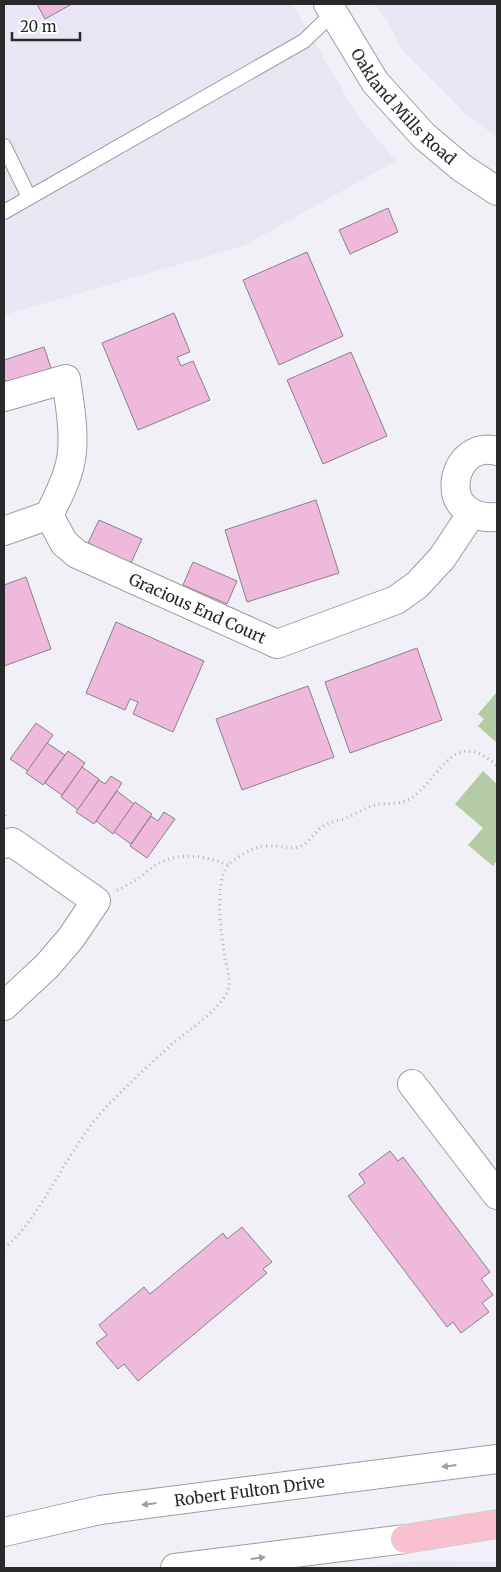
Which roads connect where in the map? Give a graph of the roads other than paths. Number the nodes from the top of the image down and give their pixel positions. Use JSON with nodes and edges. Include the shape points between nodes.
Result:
{"nodes":[{"id":1,"x":333,"y":7,"type":"edge"},
{"id":2,"x":4,"y":146,"type":"edge"},
{"id":3,"x":497,"y":192,"type":"edge"},
{"id":4,"x":30,"y":197,"type":"junction"},
{"id":5,"x":4,"y":212,"type":"edge"},
{"id":6,"x":4,"y":397,"type":"edge"},
{"id":7,"x":497,"y":451,"type":"edge"},
{"id":8,"x":49,"y":515,"type":"junction"},
{"id":9,"x":484,"y":515,"type":"edge"},
{"id":10,"x":4,"y":531,"type":"edge"},
{"id":11,"x":4,"y":844,"type":"edge"},
{"id":12,"x":4,"y":1006,"type":"edge"},
{"id":13,"x":412,"y":1084,"type":"dead end"},
{"id":14,"x":497,"y":1195,"type":"edge"},
{"id":15,"x":497,"y":1460,"type":"edge"},
{"id":16,"x":497,"y":1524,"type":"edge"},
{"id":17,"x":4,"y":1532,"type":"edge"},
{"id":18,"x":405,"y":1539,"type":"junction"},
{"id":19,"x":497,"y":1541,"type":"edge"},
{"id":20,"x":175,"y":1568,"type":"edge"}],
"edges":[{"from":1,"to":3,"type":"street","name":"Oakland Mills Road","via":[[375,82],[424,136]]},
{"from":1,"to":4,"type":"lane","via":[[304,41]]},
{"from":2,"to":4,"type":"lane"},
{"from":4,"to":5,"type":"lane"},
{"from":6,"to":8,"type":"street","via":[[66,379],[72,426],[70,463],[61,492]]},
{"from":7,"to":9,"type":"street","via":[[482,450],[469,456],[459,467],[455,481],[463,506]]},
{"from":8,"to":9,"type":"street","name":"Gracious End Court","via":[[64,543],[78,554],[277,644],[396,600],[417,585]]},
{"from":8,"to":10,"type":"street"},
{"from":11,"to":12,"type":"street","via":[[12,842],[96,901],[47,966]]},
{"from":13,"to":14,"type":"street"},
{"from":15,"to":17,"type":"street","name":"Robert Fulton Drive","one_way":true,"via":[[100,1510]]},
{"from":16,"to":18,"type":"main road"},
{"from":18,"to":19,"type":"main road"},
{"from":20,"to":18,"type":"street","one_way":true}]}
